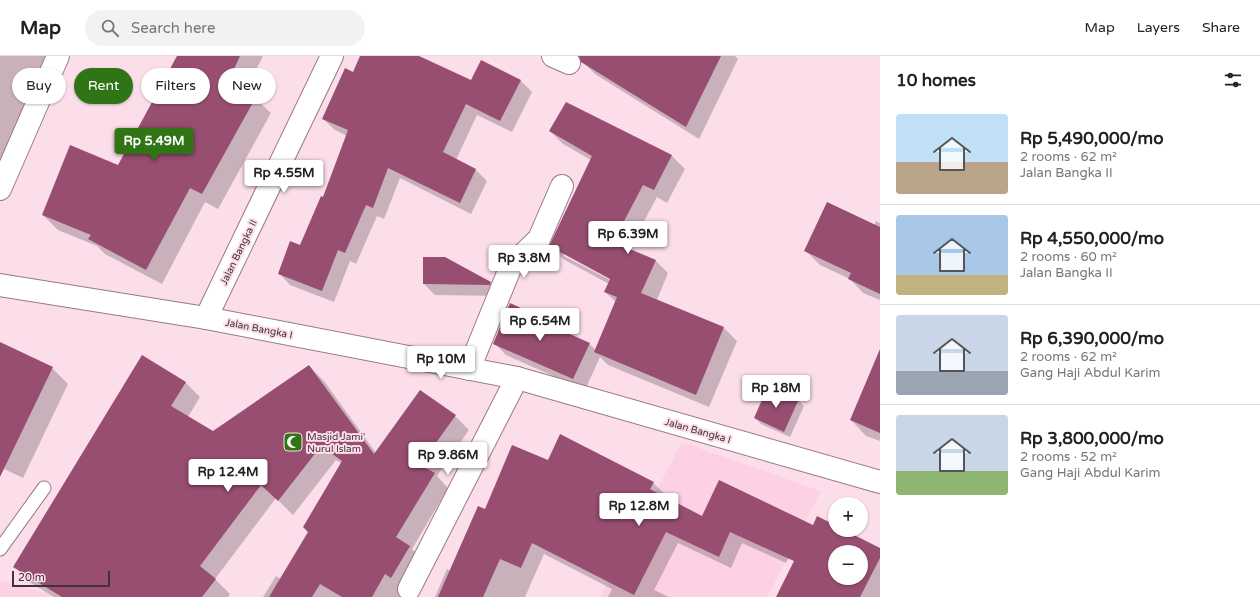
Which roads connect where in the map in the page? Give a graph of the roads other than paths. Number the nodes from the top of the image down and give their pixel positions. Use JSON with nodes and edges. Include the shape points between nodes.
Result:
{"nodes":[{"id":1,"x":58,"y":56,"type":"edge"},
{"id":2,"x":332,"y":56,"type":"edge"},
{"id":3,"x":562,"y":186,"type":"dead end"},
{"id":4,"x":0,"y":189,"type":"edge"},
{"id":5,"x":0,"y":285,"type":"edge"},
{"id":6,"x":206,"y":318,"type":"junction"},
{"id":7,"x":470,"y":369,"type":"junction"},
{"id":8,"x":517,"y":378,"type":"junction"},
{"id":9,"x":880,"y":482,"type":"edge"},
{"id":10,"x":44,"y":488,"type":"dead end"},
{"id":11,"x":0,"y":550,"type":"edge"},
{"id":12,"x":409,"y":589,"type":"dead end"}],
"edges":[{"from":1,"to":4,"type":"street"},
{"from":2,"to":6,"type":"street","name":"Jalan Bangka II"},
{"from":3,"to":7,"type":"street","via":[[538,239],[510,266]]},
{"from":5,"to":6,"type":"street","name":"Jalan Bangka I"},
{"from":6,"to":7,"type":"street","name":"Jalan Bangka I"},
{"from":7,"to":8,"type":"street","name":"Jalan Bangka I"},
{"from":8,"to":9,"type":"street","name":"Jalan Bangka I"},
{"from":8,"to":12,"type":"street"},
{"from":10,"to":11,"type":"lane"}]}
